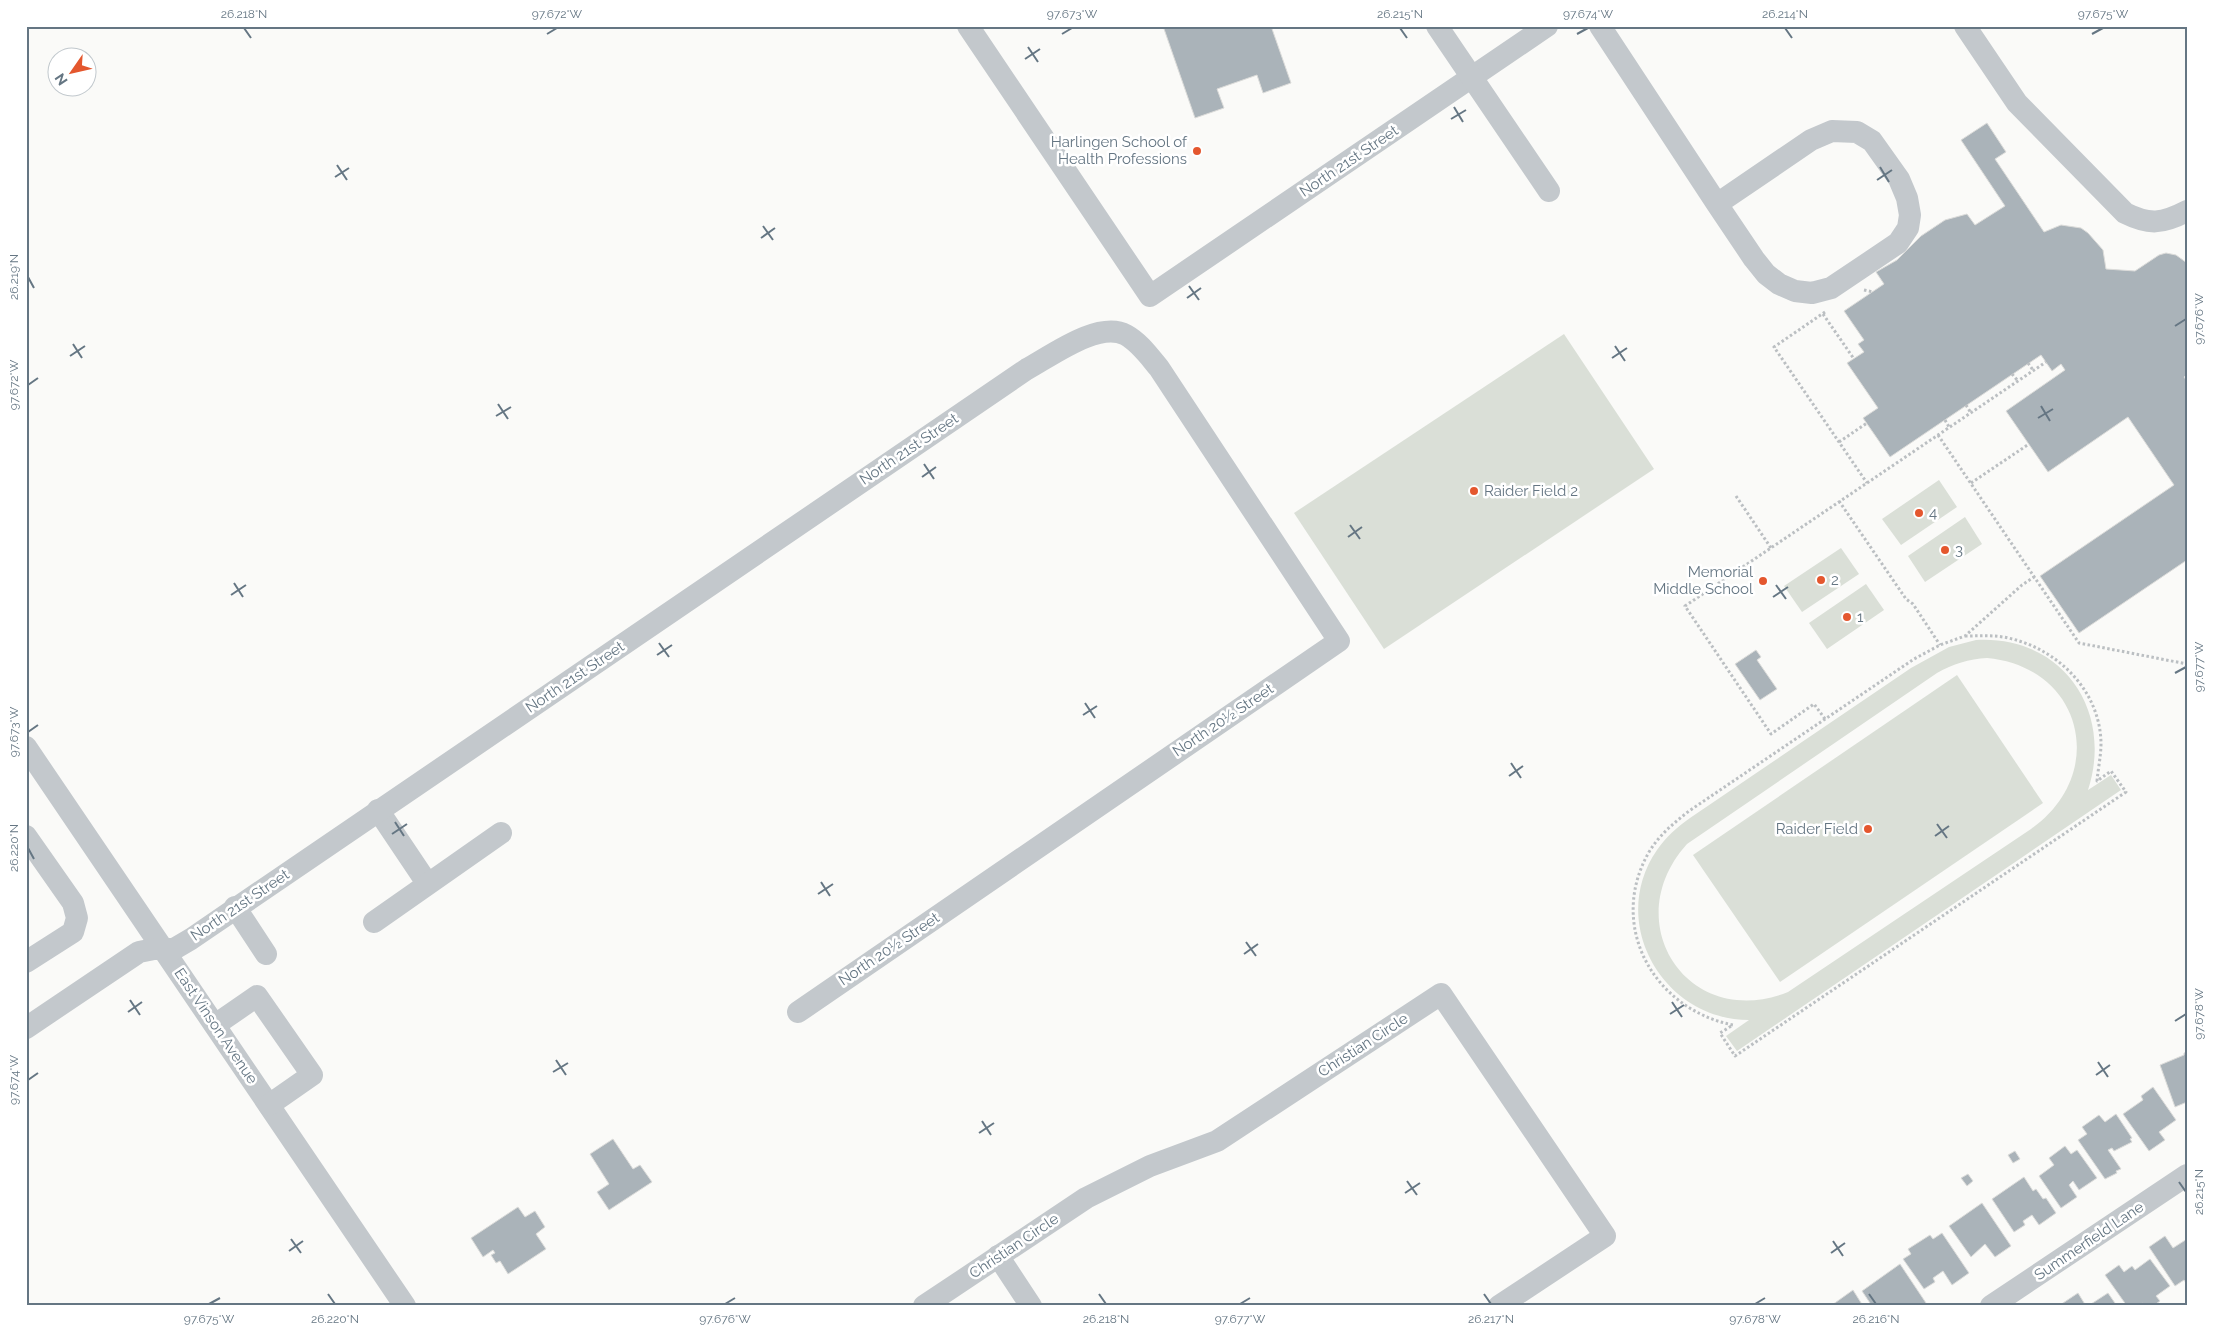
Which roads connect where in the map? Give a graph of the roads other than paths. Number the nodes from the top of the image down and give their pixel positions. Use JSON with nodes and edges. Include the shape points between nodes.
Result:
{"nodes":[{"id":1,"x":1437,"y":26,"type":"edge"},
{"id":2,"x":1547,"y":26,"type":"edge"},
{"id":3,"x":1600,"y":26,"type":"edge"},
{"id":4,"x":1965,"y":26,"type":"edge"},
{"id":5,"x":969,"y":27,"type":"edge"},
{"id":6,"x":1472,"y":77,"type":"junction"},
{"id":7,"x":1549,"y":191,"type":"dead end"},
{"id":8,"x":1718,"y":204,"type":"junction"},
{"id":9,"x":2187,"y":211,"type":"edge"},
{"id":10,"x":1126,"y":335,"type":"joint"},
{"id":11,"x":26,"y":748,"type":"edge"},
{"id":12,"x":378,"y":810,"type":"junction"},
{"id":13,"x":501,"y":833,"type":"dead end"},
{"id":14,"x":26,"y":836,"type":"edge"},
{"id":15,"x":427,"y":883,"type":"junction"},
{"id":16,"x":235,"y":907,"type":"junction"},
{"id":17,"x":374,"y":922,"type":"dead end"},
{"id":18,"x":164,"y":950,"type":"junction"},
{"id":19,"x":266,"y":954,"type":"dead end"},
{"id":20,"x":26,"y":962,"type":"edge"},
{"id":21,"x":798,"y":1012,"type":"dead end"},
{"id":22,"x":215,"y":1025,"type":"junction"},
{"id":23,"x":26,"y":1028,"type":"edge"},
{"id":24,"x":269,"y":1105,"type":"junction"},
{"id":25,"x":2187,"y":1175,"type":"edge"},
{"id":26,"x":998,"y":1256,"type":"junction"},
{"id":27,"x":405,"y":1306,"type":"edge"},
{"id":28,"x":924,"y":1306,"type":"edge"},
{"id":29,"x":1031,"y":1306,"type":"edge"},
{"id":30,"x":1500,"y":1306,"type":"edge"},
{"id":31,"x":1991,"y":1306,"type":"edge"}],
"edges":[{"from":1,"to":6,"type":"street"},
{"from":2,"to":6,"type":"street","name":"North 21st Street"},
{"from":3,"to":8,"type":"street"},
{"from":4,"to":9,"type":"street","via":[[2017,103],[2125,214],[2143,222],[2161,221]]},
{"from":5,"to":6,"type":"street","name":"North 21st Street","via":[[1150,296]]},
{"from":6,"to":7,"type":"street"},
{"from":8,"to":8,"type":"street","via":[[1766,274],[1795,291],[1812,293],[1831,288],[1898,243],[1908,228],[1910,215],[1899,179],[1872,141],[1856,132],[1832,131],[1811,140]]},
{"from":10,"to":12,"type":"street","name":"North 21st Street","via":[[1112,330],[1102,332],[1079,340],[1027,369]]},
{"from":10,"to":21,"type":"street","name":"North 20½ Street","via":[[1159,368],[1339,641]]},
{"from":11,"to":18,"type":"street","name":"East Vinson Avenue"},
{"from":12,"to":15,"type":"street"},
{"from":12,"to":16,"type":"street","name":"North 21st Street"},
{"from":13,"to":15,"type":"street"},
{"from":14,"to":20,"type":"street","via":[[73,903],[77,918],[72,932]]},
{"from":15,"to":17,"type":"street"},
{"from":16,"to":18,"type":"street","name":"North 21st Street","via":[[191,939],[174,949]]},
{"from":16,"to":19,"type":"street"},
{"from":18,"to":22,"type":"street","name":"East Vinson Avenue"},
{"from":18,"to":23,"type":"street","name":"North 21st Street","via":[[139,952]]},
{"from":22,"to":24,"type":"street","name":"East Vinson Avenue"},
{"from":22,"to":24,"type":"street","via":[[257,996],[312,1075]]},
{"from":24,"to":27,"type":"street","name":"East Vinson Avenue"},
{"from":25,"to":31,"type":"street","name":"Summerfield Lane"},
{"from":26,"to":28,"type":"street","name":"Christian Circle"},
{"from":26,"to":29,"type":"street"},
{"from":26,"to":30,"type":"street","name":"Christian Circle","via":[[1086,1198],[1150,1166],[1217,1141],[1441,994],[1605,1236]]}]}
